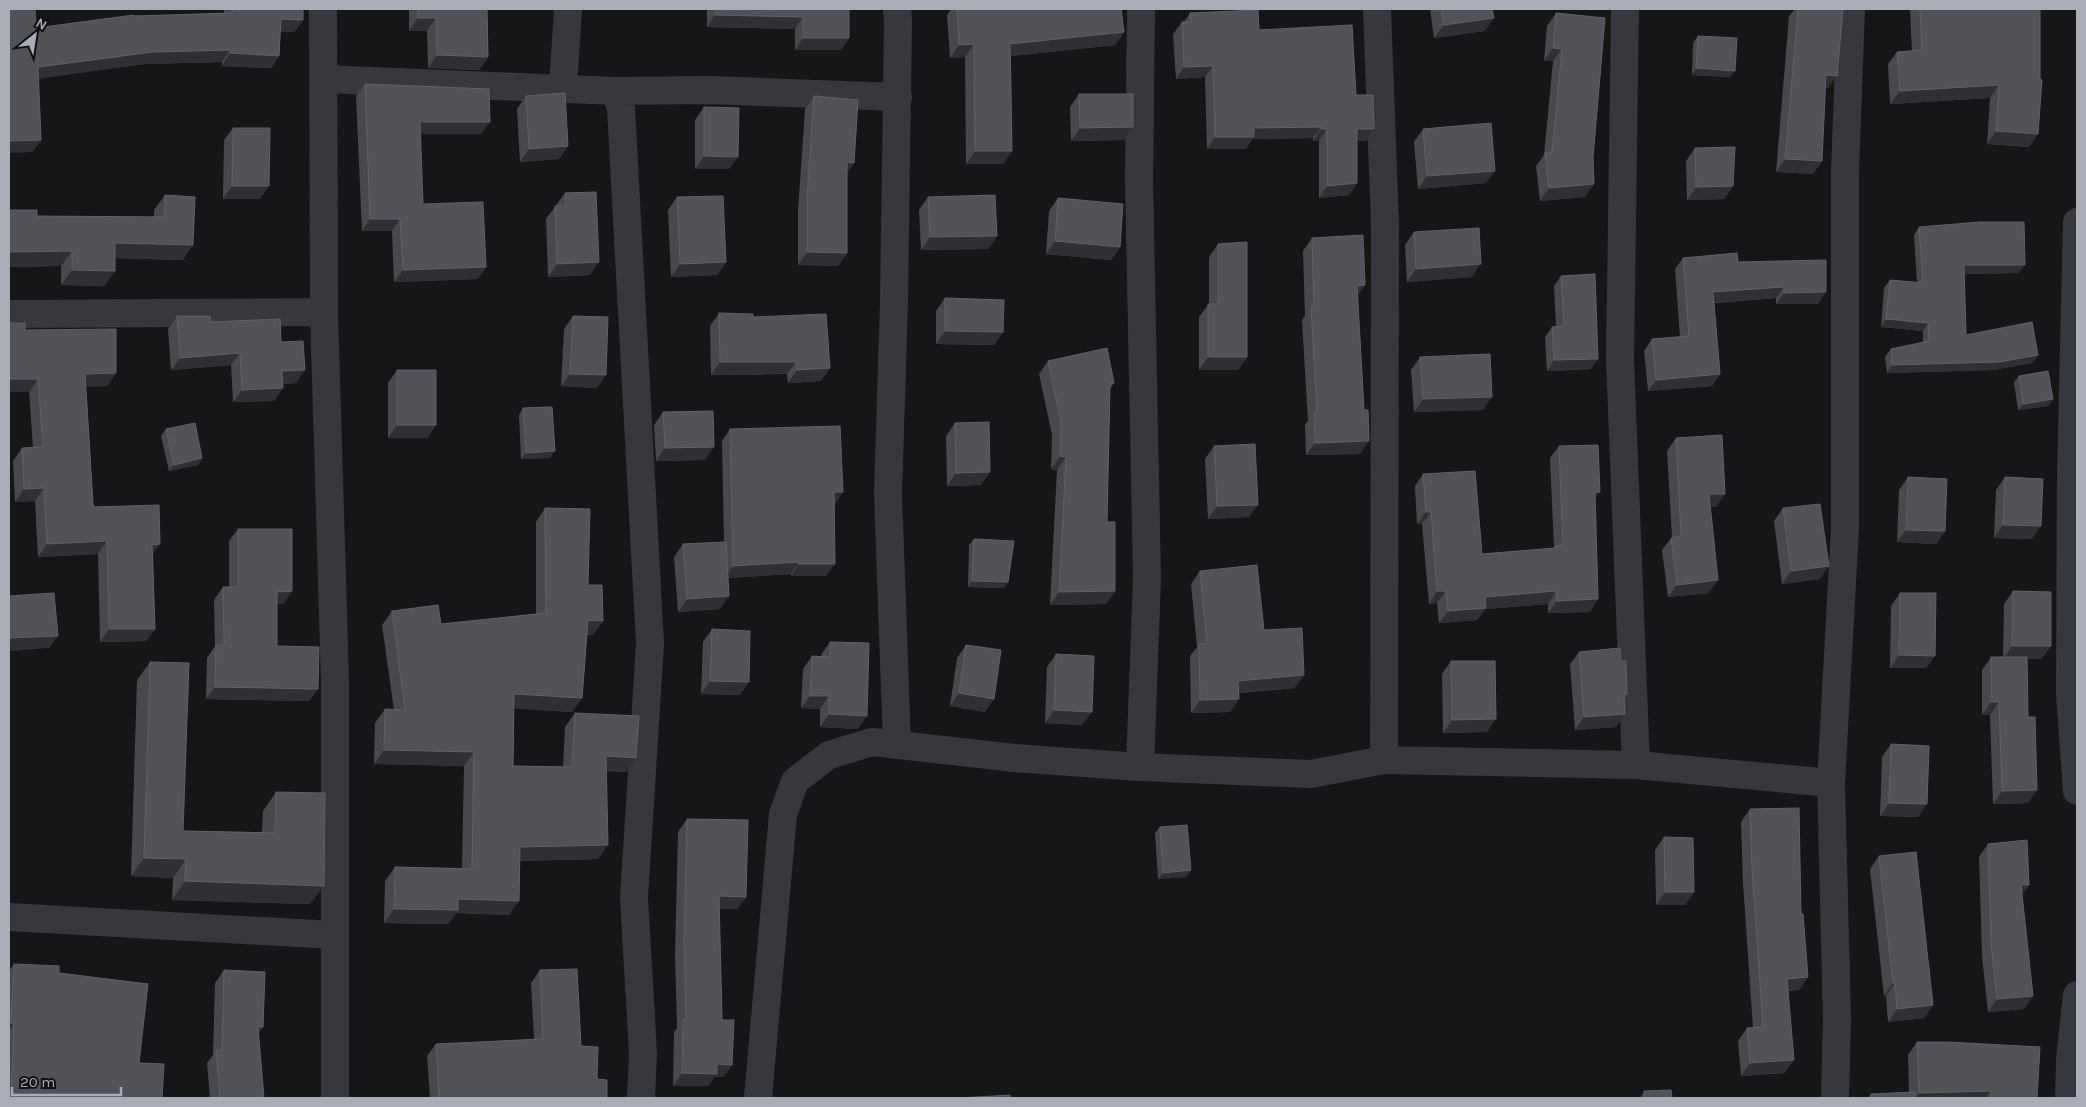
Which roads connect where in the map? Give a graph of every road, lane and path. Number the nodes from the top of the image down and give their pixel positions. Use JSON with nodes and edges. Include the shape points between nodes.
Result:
{"nodes":[{"id":1,"x":324,"y":9,"type":"edge"},
{"id":2,"x":568,"y":9,"type":"edge"},
{"id":3,"x":897,"y":9,"type":"edge"},
{"id":4,"x":1141,"y":9,"type":"edge"},
{"id":5,"x":1377,"y":9,"type":"edge"},
{"id":6,"x":1625,"y":9,"type":"edge"},
{"id":7,"x":1851,"y":9,"type":"edge"},
{"id":8,"x":324,"y":79,"type":"junction"},
{"id":9,"x":563,"y":88,"type":"junction"},
{"id":10,"x":616,"y":91,"type":"junction"},
{"id":11,"x":898,"y":97,"type":"junction"},
{"id":12,"x":2077,"y":222,"type":"edge"},
{"id":13,"x":324,"y":312,"type":"junction"},
{"id":14,"x":2076,"y":313,"type":"edge"},
{"id":15,"x":9,"y":314,"type":"edge"},
{"id":16,"x":897,"y":744,"type":"junction"},
{"id":17,"x":1384,"y":760,"type":"junction"},
{"id":18,"x":1636,"y":765,"type":"junction"},
{"id":19,"x":1140,"y":767,"type":"junction"},
{"id":20,"x":1831,"y":783,"type":"junction"},
{"id":21,"x":2077,"y":791,"type":"edge"},
{"id":22,"x":9,"y":917,"type":"edge"},
{"id":23,"x":334,"y":936,"type":"junction"},
{"id":24,"x":2077,"y":995,"type":"edge"},
{"id":25,"x":335,"y":1098,"type":"edge"},
{"id":26,"x":641,"y":1098,"type":"edge"},
{"id":27,"x":758,"y":1098,"type":"edge"},
{"id":28,"x":1835,"y":1098,"type":"edge"},
{"id":29,"x":2069,"y":1098,"type":"edge"}],
"edges":[{"from":1,"to":8,"type":"street"},
{"from":2,"to":9,"type":"street"},
{"from":3,"to":11,"type":"street"},
{"from":4,"to":19,"type":"street","via":[[1138,181],[1147,578]]},
{"from":5,"to":17,"type":"street","via":[[1385,225]]},
{"from":6,"to":18,"type":"street","via":[[1620,359]]},
{"from":7,"to":20,"type":"street","via":[[1845,171],[1845,528]]},
{"from":8,"to":9,"type":"street"},
{"from":8,"to":13,"type":"street"},
{"from":9,"to":10,"type":"street"},
{"from":10,"to":11,"type":"street","via":[[710,90]]},
{"from":10,"to":26,"type":"street","via":[[621,108],[650,644],[634,898],[643,1054]]},
{"from":11,"to":16,"type":"street","via":[[888,494]]},
{"from":12,"to":14,"type":"street"},
{"from":13,"to":15,"type":"street"},
{"from":13,"to":23,"type":"street","via":[[335,681]]},
{"from":14,"to":21,"type":"street","via":[[2070,694]]},
{"from":16,"to":19,"type":"street","via":[[1014,758]]},
{"from":16,"to":27,"type":"street","via":[[872,742],[829,755],[795,781],[783,814]]},
{"from":17,"to":18,"type":"street"},
{"from":17,"to":19,"type":"street","via":[[1311,774]]},
{"from":18,"to":20,"type":"street"},
{"from":20,"to":28,"type":"street","via":[[1837,1019]]},
{"from":22,"to":23,"type":"street"},
{"from":23,"to":25,"type":"street"},
{"from":24,"to":29,"type":"street"}]}
